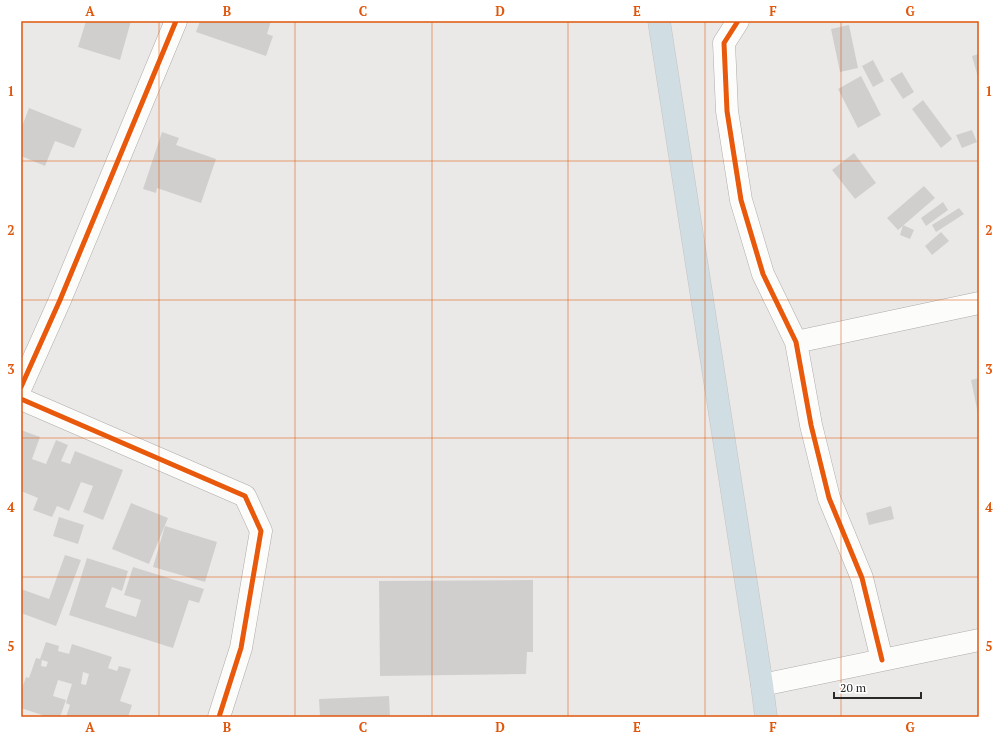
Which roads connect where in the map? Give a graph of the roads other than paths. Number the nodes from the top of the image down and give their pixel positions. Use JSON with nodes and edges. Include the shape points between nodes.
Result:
{"nodes":[{"id":1,"x":176,"y":21,"type":"edge"},
{"id":2,"x":659,"y":21,"type":"edge"},
{"id":3,"x":738,"y":21,"type":"edge"},
{"id":4,"x":979,"y":303,"type":"edge"},
{"id":5,"x":796,"y":342,"type":"junction"},
{"id":6,"x":21,"y":387,"type":"edge"},
{"id":7,"x":21,"y":399,"type":"edge"},
{"id":8,"x":979,"y":640,"type":"edge"},
{"id":9,"x":882,"y":660,"type":"junction"},
{"id":10,"x":762,"y":685,"type":"junction"},
{"id":11,"x":218,"y":717,"type":"edge"},
{"id":12,"x":766,"y":717,"type":"edge"}],
"edges":[{"from":1,"to":6,"type":"street"},
{"from":2,"to":10,"type":"highway"},
{"from":3,"to":5,"type":"street","via":[[724,43],[727,112],[741,200],[763,274]]},
{"from":4,"to":5,"type":"street"},
{"from":5,"to":9,"type":"street","via":[[811,425],[829,498],[862,578]]},
{"from":7,"to":11,"type":"street","via":[[245,496],[261,531],[241,648]]},
{"from":8,"to":9,"type":"street"},
{"from":9,"to":10,"type":"street"},
{"from":10,"to":12,"type":"highway"}]}
